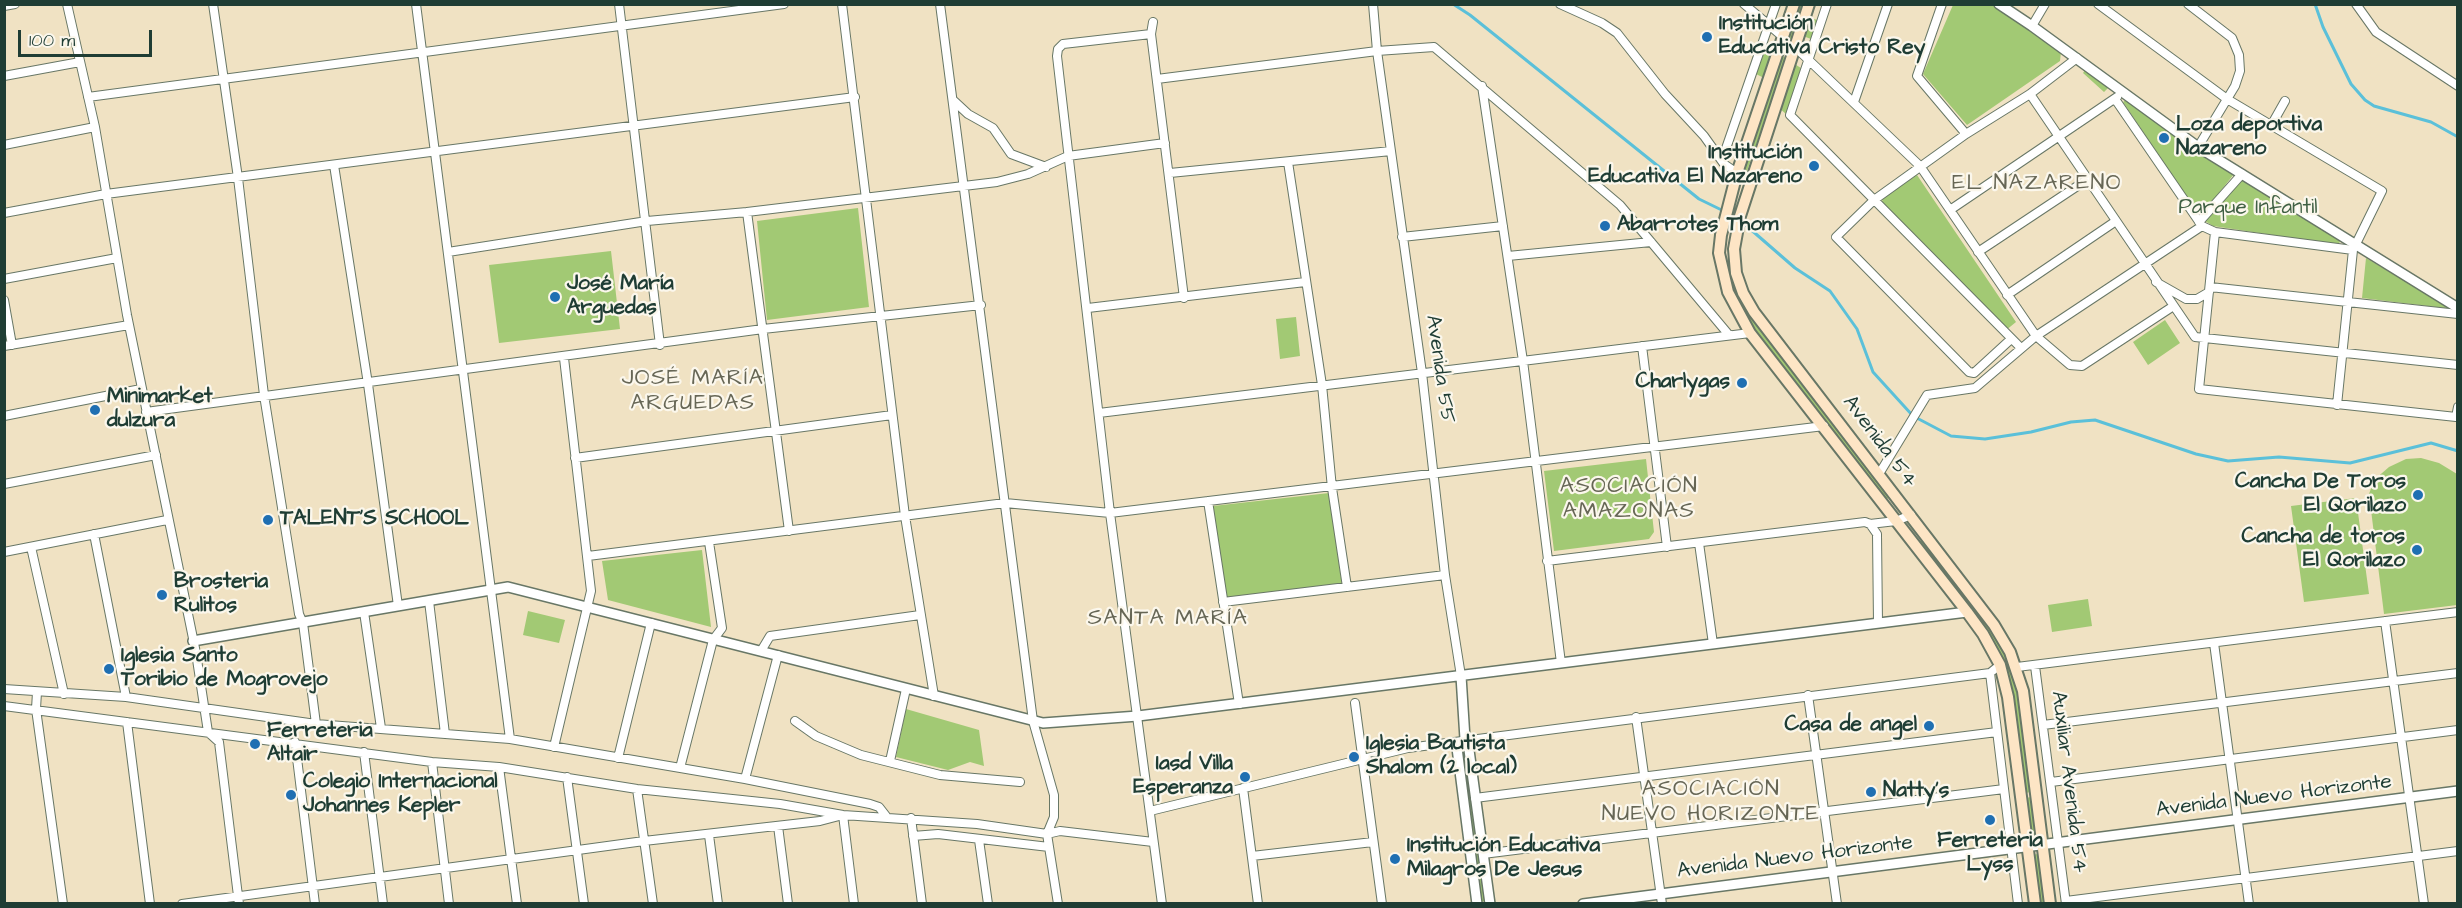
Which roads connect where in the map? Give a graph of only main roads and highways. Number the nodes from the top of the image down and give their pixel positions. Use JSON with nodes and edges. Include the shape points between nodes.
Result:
{"nodes":[{"id":1,"x":1794,"y":4,"type":"edge"},
{"id":2,"x":1809,"y":4,"type":"edge"},
{"id":3,"x":2035,"y":903,"type":"edge"},
{"id":4,"x":2050,"y":903,"type":"edge"}],
"edges":[{"from":1,"to":3,"type":"main road","name":"Avenida 54","via":[[1737,173],[1721,235],[1719,253],[1731,302],[1750,333],[1983,633],[2000,665],[2008,697]]},
{"from":2,"to":4,"type":"main road","name":"Avenida 54","via":[[1740,216],[1734,249],[1736,273],[1754,312],[1994,625],[2017,667]]}]}
